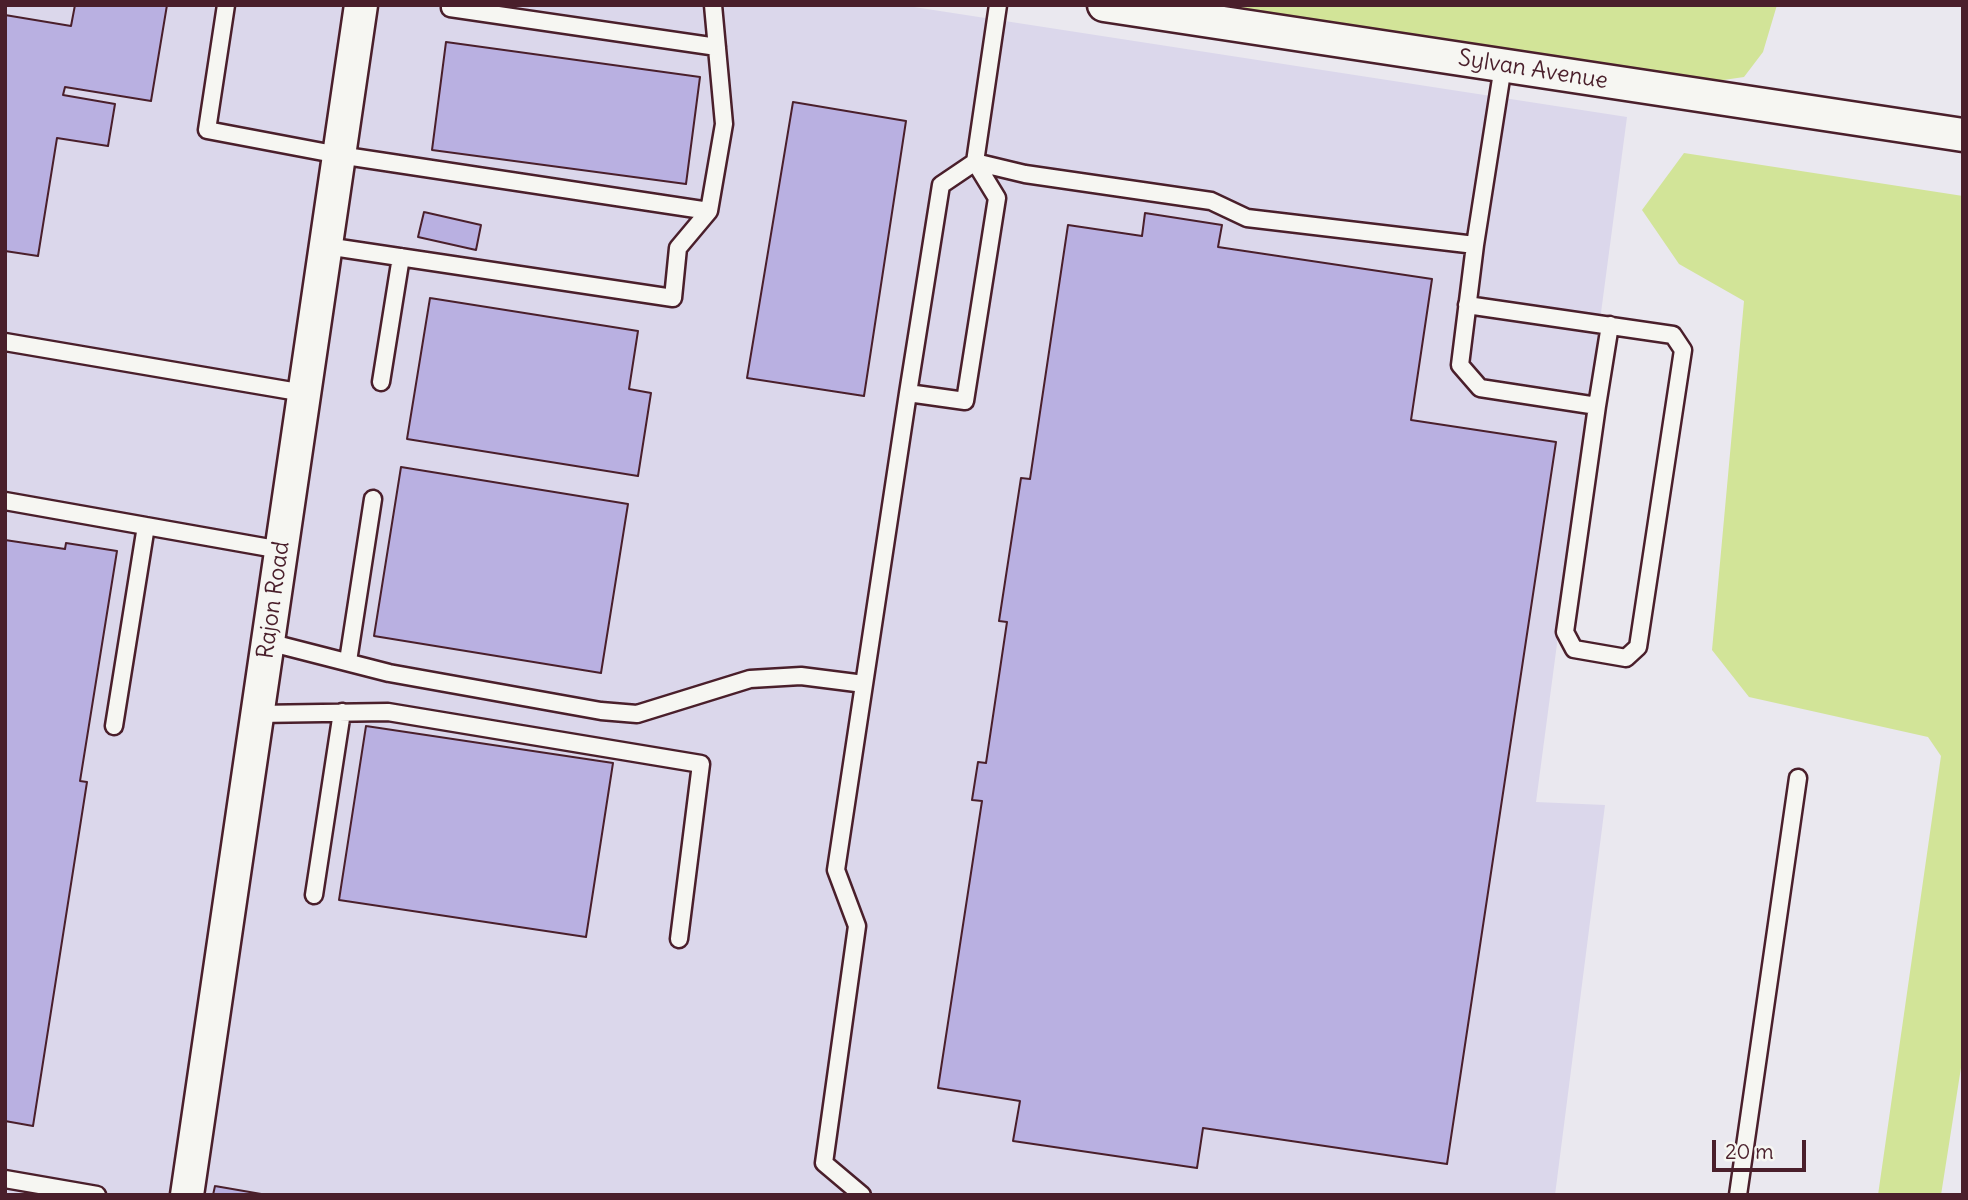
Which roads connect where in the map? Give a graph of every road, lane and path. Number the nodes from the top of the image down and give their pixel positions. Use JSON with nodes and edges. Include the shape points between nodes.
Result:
{"nodes":[{"id":1,"x":226,"y":5,"type":"edge"},
{"id":2,"x":361,"y":5,"type":"edge"},
{"id":3,"x":713,"y":5,"type":"edge"},
{"id":4,"x":998,"y":5,"type":"edge"},
{"id":5,"x":1104,"y":5,"type":"edge"},
{"id":6,"x":450,"y":8,"type":"dead end"},
{"id":7,"x":717,"y":47,"type":"junction"},
{"id":8,"x":1503,"y":66,"type":"junction"},
{"id":9,"x":1963,"y":135,"type":"edge"},
{"id":10,"x":339,"y":155,"type":"junction"},
{"id":11,"x":975,"y":162,"type":"junction"},
{"id":12,"x":709,"y":211,"type":"junction"},
{"id":13,"x":1475,"y":245,"type":"junction"},
{"id":14,"x":326,"y":246,"type":"junction"},
{"id":15,"x":401,"y":257,"type":"junction"},
{"id":16,"x":1467,"y":305,"type":"junction"},
{"id":17,"x":1610,"y":325,"type":"junction"},
{"id":18,"x":5,"y":342,"type":"edge"},
{"id":19,"x":381,"y":382,"type":"dead end"},
{"id":20,"x":304,"y":393,"type":"junction"},
{"id":21,"x":908,"y":393,"type":"junction"},
{"id":22,"x":1597,"y":406,"type":"junction"},
{"id":23,"x":373,"y":499,"type":"dead end"},
{"id":24,"x":5,"y":501,"type":"edge"},
{"id":25,"x":146,"y":526,"type":"junction"},
{"id":26,"x":281,"y":550,"type":"junction"},
{"id":27,"x":268,"y":642,"type":"junction"},
{"id":28,"x":348,"y":661,"type":"junction"},
{"id":29,"x":864,"y":684,"type":"junction"},
{"id":30,"x":342,"y":712,"type":"junction"},
{"id":31,"x":257,"y":713,"type":"junction"},
{"id":32,"x":114,"y":726,"type":"dead end"},
{"id":33,"x":1798,"y":778,"type":"dead end"},
{"id":34,"x":314,"y":895,"type":"dead end"},
{"id":35,"x":679,"y":939,"type":"dead end"},
{"id":36,"x":5,"y":1179,"type":"edge"},
{"id":37,"x":97,"y":1195,"type":"edge"},
{"id":38,"x":187,"y":1195,"type":"edge"},
{"id":39,"x":862,"y":1195,"type":"edge"},
{"id":40,"x":1738,"y":1195,"type":"edge"}],
"edges":[{"from":1,"to":10,"type":"lane","via":[[207,130]]},
{"from":2,"to":10,"type":"street","name":"Rajon Road"},
{"from":3,"to":7,"type":"lane"},
{"from":4,"to":11,"type":"lane"},
{"from":5,"to":8,"type":"street","name":"Sylvan Avenue"},
{"from":6,"to":7,"type":"lane"},
{"from":7,"to":12,"type":"lane","via":[[724,124]]},
{"from":8,"to":9,"type":"street","name":"Sylvan Avenue"},
{"from":8,"to":13,"type":"lane"},
{"from":10,"to":12,"type":"lane"},
{"from":10,"to":14,"type":"street","name":"Rajon Road"},
{"from":11,"to":13,"type":"lane","via":[[1025,174],[1211,201],[1247,218]]},
{"from":11,"to":21,"type":"lane","via":[[941,185]]},
{"from":11,"to":21,"type":"lane","via":[[997,198],[965,401]]},
{"from":12,"to":15,"type":"lane","via":[[678,248],[673,298]]},
{"from":13,"to":16,"type":"lane"},
{"from":14,"to":15,"type":"lane"},
{"from":14,"to":20,"type":"street","name":"Rajon Road"},
{"from":15,"to":19,"type":"lane"},
{"from":16,"to":17,"type":"lane"},
{"from":16,"to":22,"type":"lane","via":[[1460,365],[1480,388]]},
{"from":17,"to":22,"type":"lane"},
{"from":17,"to":22,"type":"lane","via":[[1673,334],[1683,350],[1638,647],[1626,658],[1574,649],[1565,632]]},
{"from":18,"to":20,"type":"lane"},
{"from":20,"to":26,"type":"street","name":"Rajon Road"},
{"from":21,"to":29,"type":"lane"},
{"from":23,"to":28,"type":"lane"},
{"from":24,"to":25,"type":"lane"},
{"from":25,"to":26,"type":"lane"},
{"from":25,"to":32,"type":"lane"},
{"from":26,"to":27,"type":"street","name":"Rajon Road"},
{"from":27,"to":28,"type":"lane"},
{"from":27,"to":31,"type":"street","name":"Rajon Road"},
{"from":28,"to":29,"type":"lane","via":[[448,684],[637,714],[750,679],[801,676]]},
{"from":29,"to":39,"type":"lane","via":[[836,870],[857,926],[824,1163]]},
{"from":30,"to":31,"type":"lane"},
{"from":30,"to":34,"type":"lane"},
{"from":30,"to":35,"type":"lane","via":[[388,712],[701,764]]},
{"from":31,"to":38,"type":"street","name":"Rajon Road"},
{"from":33,"to":40,"type":"lane"},
{"from":36,"to":37,"type":"lane"}]}
